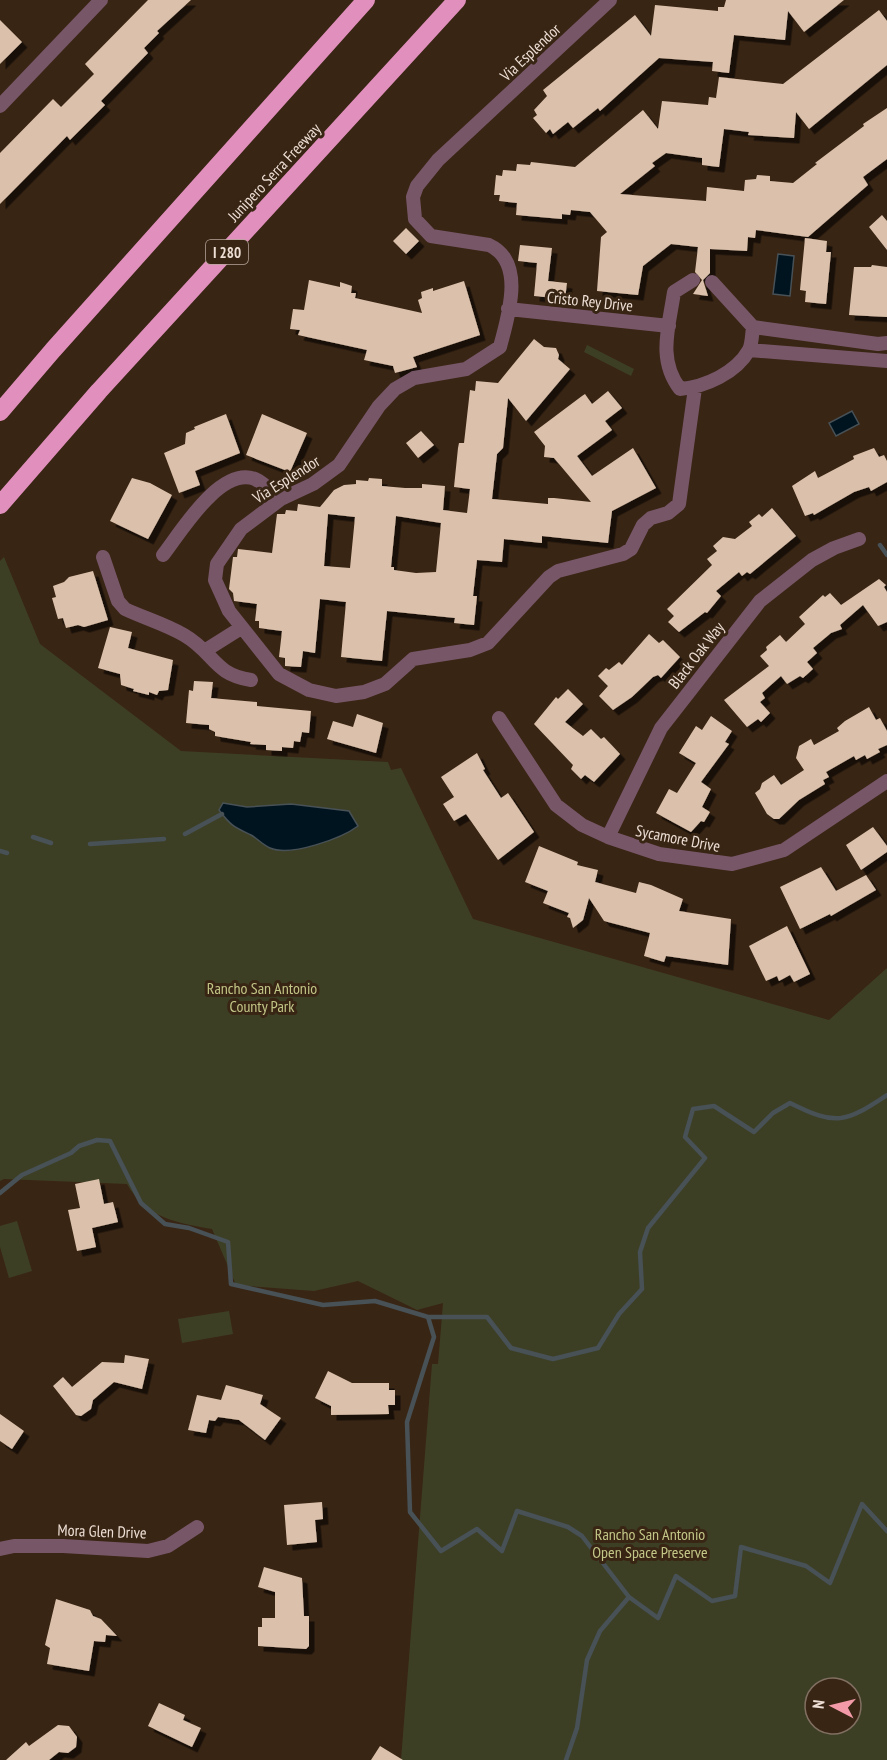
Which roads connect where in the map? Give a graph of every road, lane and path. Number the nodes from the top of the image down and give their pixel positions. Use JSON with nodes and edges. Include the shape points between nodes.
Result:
{"nodes":[{"id":1,"x":101,"y":0,"type":"edge"},
{"id":2,"x":366,"y":0,"type":"edge"},
{"id":3,"x":457,"y":0,"type":"edge"},
{"id":4,"x":610,"y":0,"type":"edge"},
{"id":5,"x":0,"y":106,"type":"edge"},
{"id":6,"x":693,"y":280,"type":"dead end"},
{"id":7,"x":712,"y":282,"type":"dead end"},
{"id":8,"x":508,"y":309,"type":"junction"},
{"id":9,"x":669,"y":326,"type":"junction"},
{"id":10,"x":753,"y":327,"type":"junction"},
{"id":11,"x":887,"y":343,"type":"edge"},
{"id":12,"x":749,"y":350,"type":"junction"},
{"id":13,"x":887,"y":361,"type":"edge"},
{"id":14,"x":695,"y":388,"type":"junction"},
{"id":15,"x":0,"y":412,"type":"edge"},
{"id":16,"x":280,"y":499,"type":"junction"},
{"id":17,"x":0,"y":505,"type":"edge"},
{"id":18,"x":859,"y":539,"type":"dead end"},
{"id":19,"x":164,"y":555,"type":"dead end"},
{"id":20,"x":103,"y":557,"type":"dead end"},
{"id":21,"x":241,"y":628,"type":"junction"},
{"id":22,"x":206,"y":650,"type":"junction"},
{"id":23,"x":251,"y":680,"type":"dead end"},
{"id":24,"x":500,"y":718,"type":"dead end"},
{"id":25,"x":887,"y":781,"type":"edge"},
{"id":26,"x":608,"y":837,"type":"junction"},
{"id":27,"x":197,"y":1527,"type":"dead end"},
{"id":28,"x":0,"y":1549,"type":"edge"}],
"edges":[{"from":1,"to":5,"type":"street"},
{"from":2,"to":15,"type":"highway"},
{"from":3,"to":17,"type":"highway","name":"Junipero Serra Freeway","number":"I 280"},
{"from":4,"to":8,"type":"street","name":"Via Esplendor","via":[[438,160],[422,177],[413,197],[415,219],[431,236],[489,245],[505,258],[510,272]]},
{"from":6,"to":9,"type":"street","via":[[674,292]]},
{"from":7,"to":10,"type":"street"},
{"from":8,"to":9,"type":"street","name":"Cristo Rey Drive"},
{"from":8,"to":16,"type":"street","name":"Via Esplendor","via":[[500,347],[466,369],[414,378],[395,389],[339,465],[313,484]]},
{"from":9,"to":14,"type":"street","via":[[666,362],[672,378],[680,389]]},
{"from":10,"to":11,"type":"street"},
{"from":10,"to":12,"type":"street"},
{"from":12,"to":13,"type":"street"},
{"from":12,"to":14,"type":"street","via":[[715,380]]},
{"from":14,"to":21,"type":"street","name":"Via Esplendor","via":[[679,504],[643,525],[631,549],[623,554],[558,571],[549,577],[488,643],[470,650],[412,659],[385,684],[336,696],[309,690],[279,674]]},
{"from":16,"to":19,"type":"street","via":[[256,480],[234,479],[213,493]]},
{"from":16,"to":21,"type":"street","name":"Via Esplendor","via":[[241,529],[217,564],[215,580],[219,593]]},
{"from":18,"to":26,"type":"street","name":"Black Oak Way","via":[[812,560],[760,601],[661,728]]},
{"from":20,"to":22,"type":"street","via":[[118,601],[125,609],[179,632]]},
{"from":21,"to":22,"type":"street"},
{"from":22,"to":23,"type":"street","via":[[224,672]]},
{"from":24,"to":26,"type":"street","name":"Sycamore Drive","via":[[556,806],[582,825]]},
{"from":25,"to":26,"type":"street","name":"Sycamore Drive","via":[[784,850],[732,864],[659,854]]},
{"from":27,"to":28,"type":"street","name":"Mora Glen Drive","via":[[168,1546],[148,1551],[53,1546]]}]}
